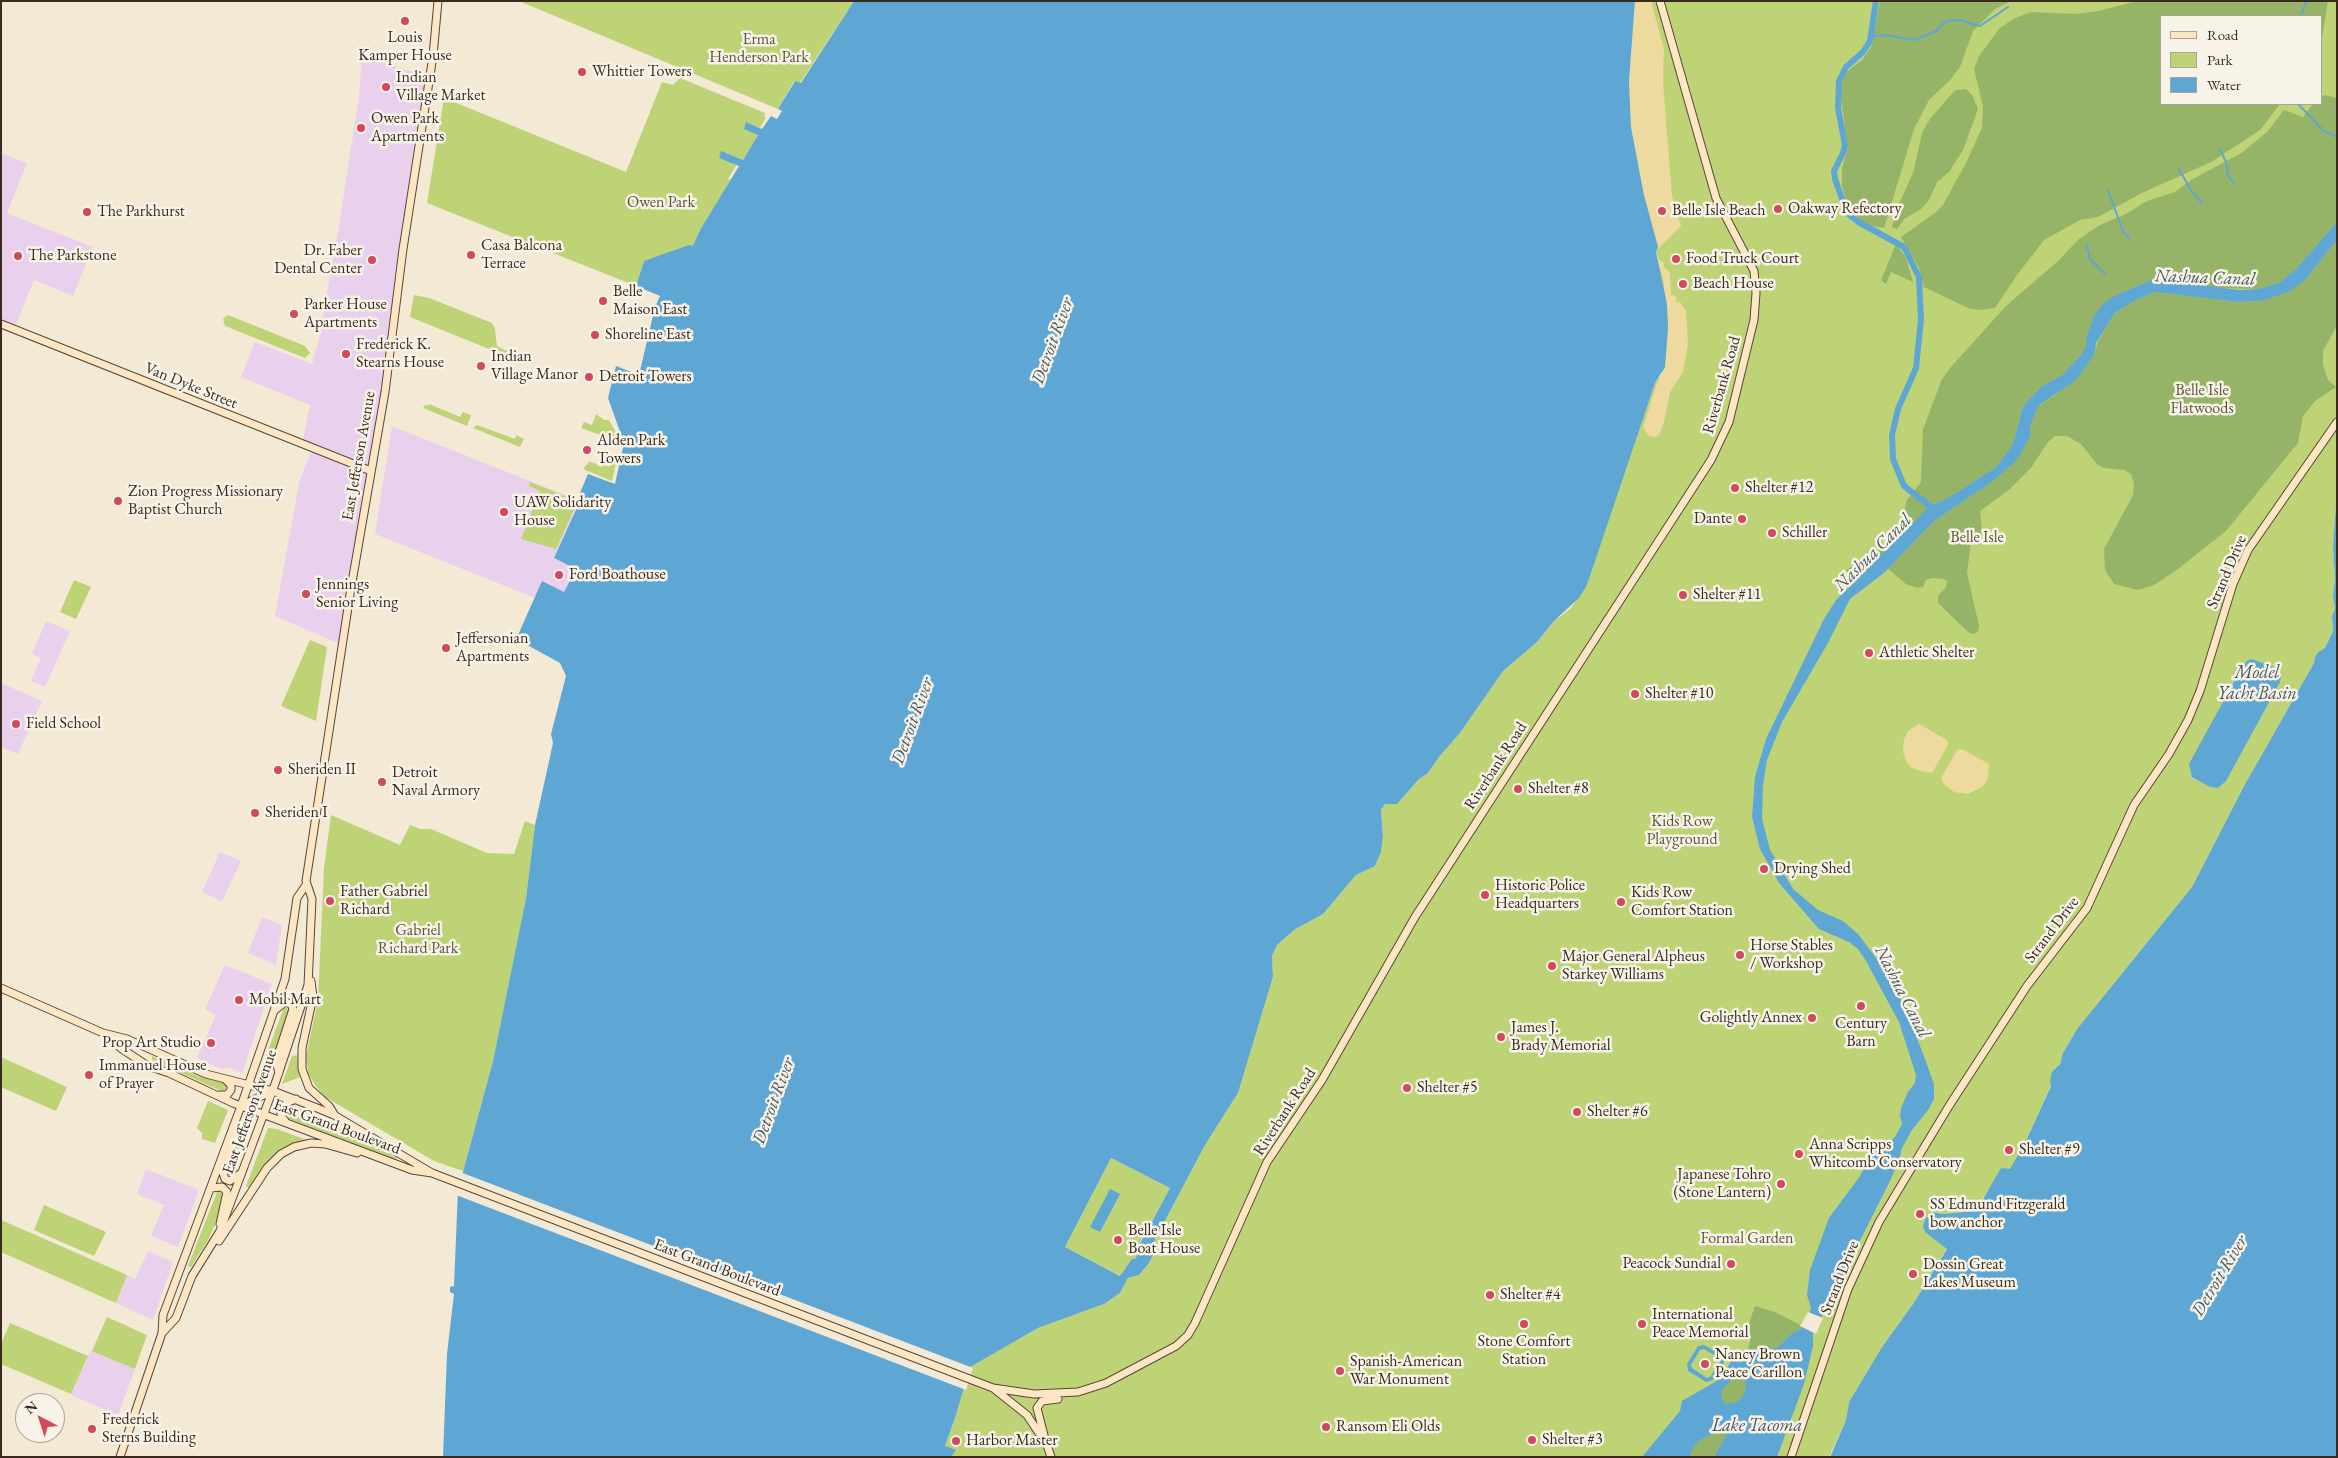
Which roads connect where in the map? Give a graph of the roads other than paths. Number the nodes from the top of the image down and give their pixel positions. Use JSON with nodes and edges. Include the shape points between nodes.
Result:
{"nodes":[{"id":1,"x":438,"y":1,"type":"edge"},
{"id":2,"x":1660,"y":1,"type":"edge"},
{"id":3,"x":1,"y":324,"type":"edge"},
{"id":4,"x":2337,"y":422,"type":"edge"},
{"id":5,"x":371,"y":471,"type":"junction"},
{"id":6,"x":306,"y":885,"type":"junction"},
{"id":7,"x":310,"y":974,"type":"junction"},
{"id":8,"x":1,"y":988,"type":"edge"},
{"id":9,"x":275,"y":1011,"type":"junction"},
{"id":10,"x":102,"y":1033,"type":"junction"},
{"id":11,"x":155,"y":1051,"type":"junction"},
{"id":12,"x":153,"y":1067,"type":"junction"},
{"id":13,"x":279,"y":1073,"type":"junction"},
{"id":14,"x":222,"y":1077,"type":"junction"},
{"id":15,"x":248,"y":1084,"type":"junction"},
{"id":16,"x":272,"y":1091,"type":"junction"},
{"id":17,"x":214,"y":1094,"type":"junction"},
{"id":18,"x":296,"y":1099,"type":"junction"},
{"id":19,"x":241,"y":1106,"type":"junction"},
{"id":20,"x":264,"y":1115,"type":"junction"},
{"id":21,"x":334,"y":1115,"type":"junction"},
{"id":22,"x":235,"y":1122,"type":"junction"},
{"id":23,"x":286,"y":1122,"type":"junction"},
{"id":24,"x":396,"y":1164,"type":"junction"},
{"id":25,"x":244,"y":1169,"type":"junction"},
{"id":26,"x":432,"y":1173,"type":"junction"},
{"id":27,"x":211,"y":1188,"type":"junction"},
{"id":28,"x":220,"y":1231,"type":"junction"},
{"id":29,"x":202,"y":1260,"type":"junction"},
{"id":30,"x":162,"y":1333,"type":"junction"},
{"id":31,"x":991,"y":1387,"type":"junction"},
{"id":32,"x":1078,"y":1392,"type":"junction"},
{"id":33,"x":1047,"y":1446,"type":"junction"},
{"id":34,"x":120,"y":1457,"type":"edge"},
{"id":35,"x":1051,"y":1457,"type":"edge"},
{"id":36,"x":1790,"y":1457,"type":"edge"}],
"edges":[{"from":1,"to":5,"type":"street","name":"East Jefferson Avenue","via":[[432,64]]},
{"from":2,"to":32,"type":"street","name":"Riverbank Road","via":[[1716,198],[1754,271],[1754,320],[1739,387],[1723,437],[1687,499],[1418,911],[1322,1080],[1267,1162],[1188,1335],[1174,1347],[1118,1377]]},
{"from":3,"to":5,"type":"street","name":"Van Dyke Street"},
{"from":4,"to":36,"type":"street","name":"Strand Drive","via":[[2248,550],[2228,598],[2188,720],[2134,805],[2087,908],[2027,986],[1948,1106],[1879,1222],[1848,1289]]},
{"from":5,"to":6,"type":"street","name":"East Jefferson Avenue"},
{"from":6,"to":7,"type":"street","name":"East Jefferson Avenue","via":[[312,899]]},
{"from":6,"to":9,"type":"street","name":"East Jefferson Avenue","via":[[297,898],[285,979]]},
{"from":7,"to":13,"type":"street","name":"East Jefferson Avenue","via":[[306,996]]},
{"from":7,"to":21,"type":"street","via":[[313,997],[302,1048],[302,1069],[309,1088]]},
{"from":8,"to":10,"type":"street","name":"East Grand Boulevard"},
{"from":9,"to":13,"type":"street","via":[[285,1002],[293,1009],[276,1061]]},
{"from":9,"to":15,"type":"street","name":"East Jefferson Avenue"},
{"from":10,"to":11,"type":"street","name":"East Grand Boulevard"},
{"from":10,"to":12,"type":"street","name":"East Grand Boulevard","via":[[132,1057]]},
{"from":11,"to":12,"type":"street","via":[[149,1051],[144,1057]]},
{"from":11,"to":14,"type":"street","name":"East Grand Boulevard","via":[[206,1074]]},
{"from":12,"to":17,"type":"street","name":"East Grand Boulevard"},
{"from":13,"to":16,"type":"street","name":"East Jefferson Avenue"},
{"from":14,"to":15,"type":"street","name":"East Grand Boulevard"},
{"from":14,"to":17,"type":"street","via":[[230,1083],[231,1090],[224,1096]]},
{"from":15,"to":16,"type":"street","name":"East Grand Boulevard"},
{"from":15,"to":19,"type":"street","name":"East Jefferson Avenue"},
{"from":16,"to":18,"type":"street","name":"East Grand Boulevard"},
{"from":16,"to":19,"type":"street"},
{"from":16,"to":20,"type":"street","name":"East Jefferson Avenue"},
{"from":17,"to":19,"type":"street","name":"East Grand Boulevard"},
{"from":18,"to":21,"type":"street","name":"East Grand Boulevard"},
{"from":18,"to":23,"type":"street","via":[[286,1102],[281,1108]]},
{"from":19,"to":20,"type":"street","name":"East Grand Boulevard"},
{"from":19,"to":22,"type":"street","name":"East Jefferson Avenue"},
{"from":20,"to":23,"type":"street","name":"East Grand Boulevard"},
{"from":20,"to":25,"type":"street","name":"East Jefferson Avenue"},
{"from":21,"to":26,"type":"street","name":"East Grand Boulevard"},
{"from":22,"to":25,"type":"street","via":[[235,1137],[224,1176],[230,1181]]},
{"from":22,"to":27,"type":"street","name":"East Jefferson Avenue"},
{"from":23,"to":24,"type":"street","name":"East Grand Boulevard"},
{"from":24,"to":26,"type":"street","name":"East Grand Boulevard"},
{"from":24,"to":29,"type":"street","via":[[325,1144],[303,1144],[286,1151],[267,1168],[228,1229]]},
{"from":25,"to":28,"type":"street","name":"East Jefferson Avenue"},
{"from":26,"to":31,"type":"street","name":"East Grand Boulevard"},
{"from":27,"to":28,"type":"street","via":[[222,1187],[226,1192]]},
{"from":27,"to":30,"type":"street","name":"East Jefferson Avenue","via":[[163,1315]]},
{"from":28,"to":29,"type":"street","name":"East Jefferson Avenue"},
{"from":29,"to":30,"type":"street","name":"East Jefferson Avenue","via":[[192,1276],[176,1318]]},
{"from":30,"to":34,"type":"street","name":"East Jefferson Avenue"},
{"from":31,"to":32,"type":"street","name":"Riverbank Road","via":[[1045,1395]]},
{"from":31,"to":33,"type":"street","via":[[1027,1415]]},
{"from":32,"to":33,"type":"street","via":[[1070,1397],[1045,1400],[1038,1405]]},
{"from":33,"to":35,"type":"street"}]}
